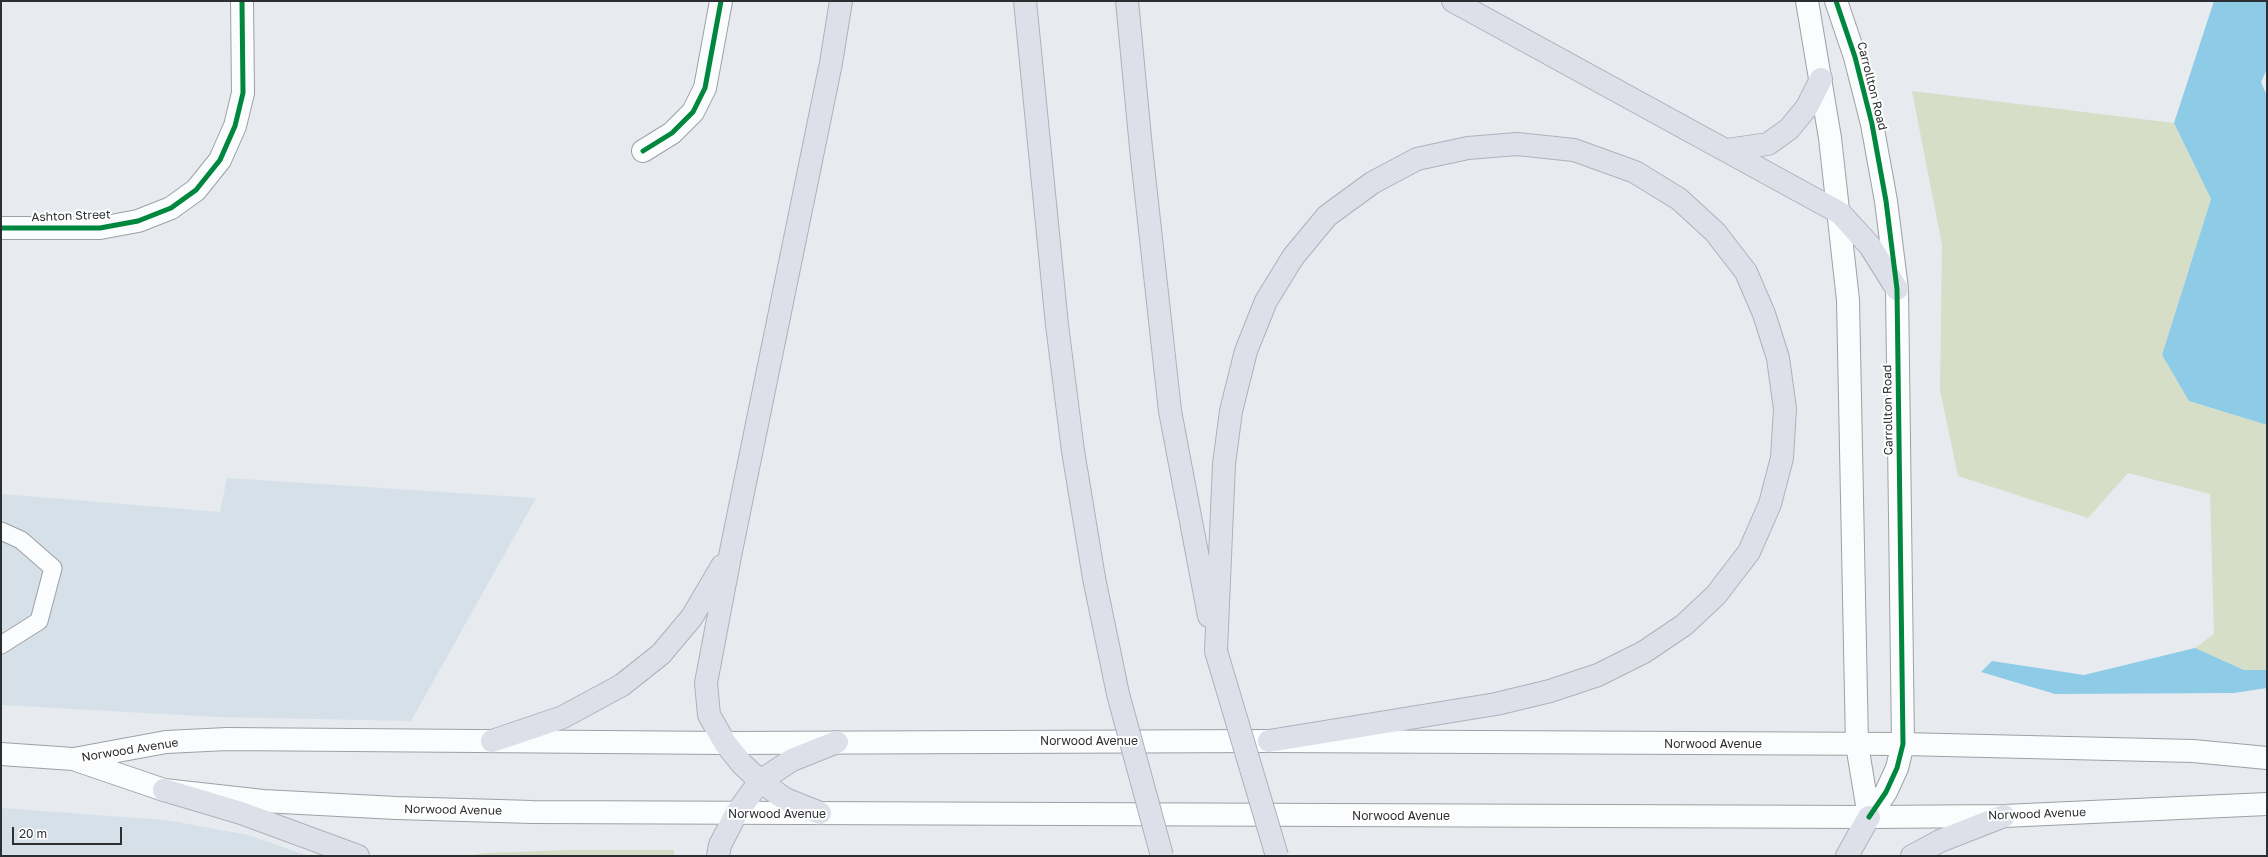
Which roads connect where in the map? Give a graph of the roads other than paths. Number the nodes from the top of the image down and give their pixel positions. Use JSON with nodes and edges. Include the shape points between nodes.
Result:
{"nodes":[{"id":1,"x":242,"y":1,"type":"edge"},
{"id":2,"x":721,"y":1,"type":"edge"},
{"id":3,"x":841,"y":1,"type":"edge"},
{"id":4,"x":1025,"y":1,"type":"edge"},
{"id":5,"x":1127,"y":1,"type":"edge"},
{"id":6,"x":1453,"y":1,"type":"edge"},
{"id":7,"x":1807,"y":1,"type":"edge"},
{"id":8,"x":1836,"y":1,"type":"edge"},
{"id":9,"x":1821,"y":79,"type":"junction"},
{"id":10,"x":1727,"y":150,"type":"junction"},
{"id":11,"x":643,"y":151,"type":"dead end"},
{"id":12,"x":1840,"y":213,"type":"junction"},
{"id":13,"x":1,"y":228,"type":"edge"},
{"id":14,"x":1897,"y":289,"type":"junction"},
{"id":15,"x":1,"y":531,"type":"edge"},
{"id":16,"x":731,"y":551,"type":"junction"},
{"id":17,"x":1210,"y":576,"type":"junction"},
{"id":18,"x":1,"y":645,"type":"edge"},
{"id":19,"x":492,"y":741,"type":"junction"},
{"id":20,"x":1269,"y":741,"type":"junction"},
{"id":21,"x":837,"y":742,"type":"junction"},
{"id":22,"x":725,"y":743,"type":"junction"},
{"id":23,"x":1903,"y":744,"type":"junction"},
{"id":24,"x":1857,"y":745,"type":"junction"},
{"id":25,"x":1,"y":754,"type":"edge"},
{"id":26,"x":2267,"y":758,"type":"edge"},
{"id":27,"x":73,"y":760,"type":"junction"},
{"id":28,"x":760,"y":781,"type":"junction"},
{"id":29,"x":164,"y":790,"type":"junction"},
{"id":30,"x":2267,"y":804,"type":"edge"},
{"id":31,"x":820,"y":813,"type":"junction"},
{"id":32,"x":736,"y":814,"type":"junction"},
{"id":33,"x":2004,"y":816,"type":"junction"},
{"id":34,"x":1869,"y":817,"type":"junction"},
{"id":35,"x":358,"y":856,"type":"edge"},
{"id":36,"x":718,"y":856,"type":"edge"},
{"id":37,"x":1162,"y":856,"type":"edge"},
{"id":38,"x":1278,"y":856,"type":"edge"},
{"id":39,"x":1846,"y":856,"type":"edge"},
{"id":40,"x":1912,"y":856,"type":"edge"}],
"edges":[{"from":1,"to":13,"type":"main road","name":"Ashton Street","via":[[243,93],[235,126],[220,160],[196,190],[171,208],[138,221],[100,228]]},
{"from":2,"to":11,"type":"main road","via":[[705,88],[693,112],[672,133]]},
{"from":3,"to":16,"type":"highway"},
{"from":4,"to":37,"type":"highway","bridge":true,"via":[[1057,325],[1073,451],[1094,578],[1118,694]]},
{"from":5,"to":17,"type":"highway","via":[[1170,410]]},
{"from":6,"to":10,"type":"highway"},
{"from":7,"to":9,"type":"main road"},
{"from":8,"to":14,"type":"main road","name":"Carrollton Road","via":[[1855,57],[1872,124],[1886,201]]},
{"from":9,"to":10,"type":"highway","via":[[1807,107],[1789,129],[1768,144]]},
{"from":9,"to":12,"type":"main road"},
{"from":10,"to":12,"type":"highway"},
{"from":12,"to":14,"type":"highway","via":[[1870,246]]},
{"from":12,"to":24,"type":"main road","via":[[1848,300]]},
{"from":14,"to":23,"type":"main road","name":"Carrollton Road"},
{"from":15,"to":18,"type":"lane","via":[[21,540],[53,568],[39,621]]},
{"from":16,"to":19,"type":"highway","via":[[692,617],[661,654],[617,689],[563,717]]},
{"from":16,"to":22,"type":"highway","via":[[706,683],[709,715]]},
{"from":17,"to":20,"type":"highway","via":[[1231,411],[1246,350],[1266,301],[1293,257],[1327,216],[1372,183],[1417,160],[1468,148],[1517,144],[1574,150],[1634,172],[1679,199],[1715,232],[1746,272],[1764,314],[1778,358],[1785,409],[1782,458],[1770,504],[1749,552],[1716,595],[1684,625],[1644,652],[1598,675],[1550,691],[1496,704]]},
{"from":17,"to":38,"type":"highway","bridge":true,"via":[[1216,651]]},
{"from":19,"to":22,"type":"main road","name":"Norwood Avenue"},
{"from":19,"to":27,"type":"main road","name":"Norwood Avenue","via":[[219,739],[166,742]]},
{"from":20,"to":21,"type":"main road","name":"Norwood Avenue"},
{"from":20,"to":24,"type":"main road","name":"Norwood Avenue"},
{"from":21,"to":22,"type":"main road","name":"Norwood Avenue"},
{"from":21,"to":28,"type":"highway","via":[[792,760]]},
{"from":22,"to":28,"type":"highway"},
{"from":23,"to":24,"type":"main road","name":"Norwood Avenue"},
{"from":23,"to":26,"type":"main road","name":"Norwood Avenue","via":[[2193,751]]},
{"from":23,"to":34,"type":"main road","name":"Carrollton Road","via":[[1898,768]]},
{"from":24,"to":34,"type":"main road"},
{"from":25,"to":27,"type":"main road"},
{"from":27,"to":29,"type":"main road","name":"Norwood Avenue"},
{"from":28,"to":31,"type":"highway","via":[[785,799]]},
{"from":28,"to":32,"type":"highway"},
{"from":29,"to":32,"type":"main road","name":"Norwood Avenue","via":[[263,801],[396,808]]},
{"from":29,"to":35,"type":"highway","via":[[241,813]]},
{"from":30,"to":33,"type":"main road","name":"Norwood Avenue"},
{"from":31,"to":32,"type":"main road","name":"Norwood Avenue"},
{"from":31,"to":34,"type":"main road","name":"Norwood Avenue"},
{"from":32,"to":36,"type":"highway","via":[[720,845]]},
{"from":33,"to":34,"type":"main road","name":"Norwood Avenue"},
{"from":33,"to":40,"type":"highway"},
{"from":34,"to":39,"type":"highway"}]}
